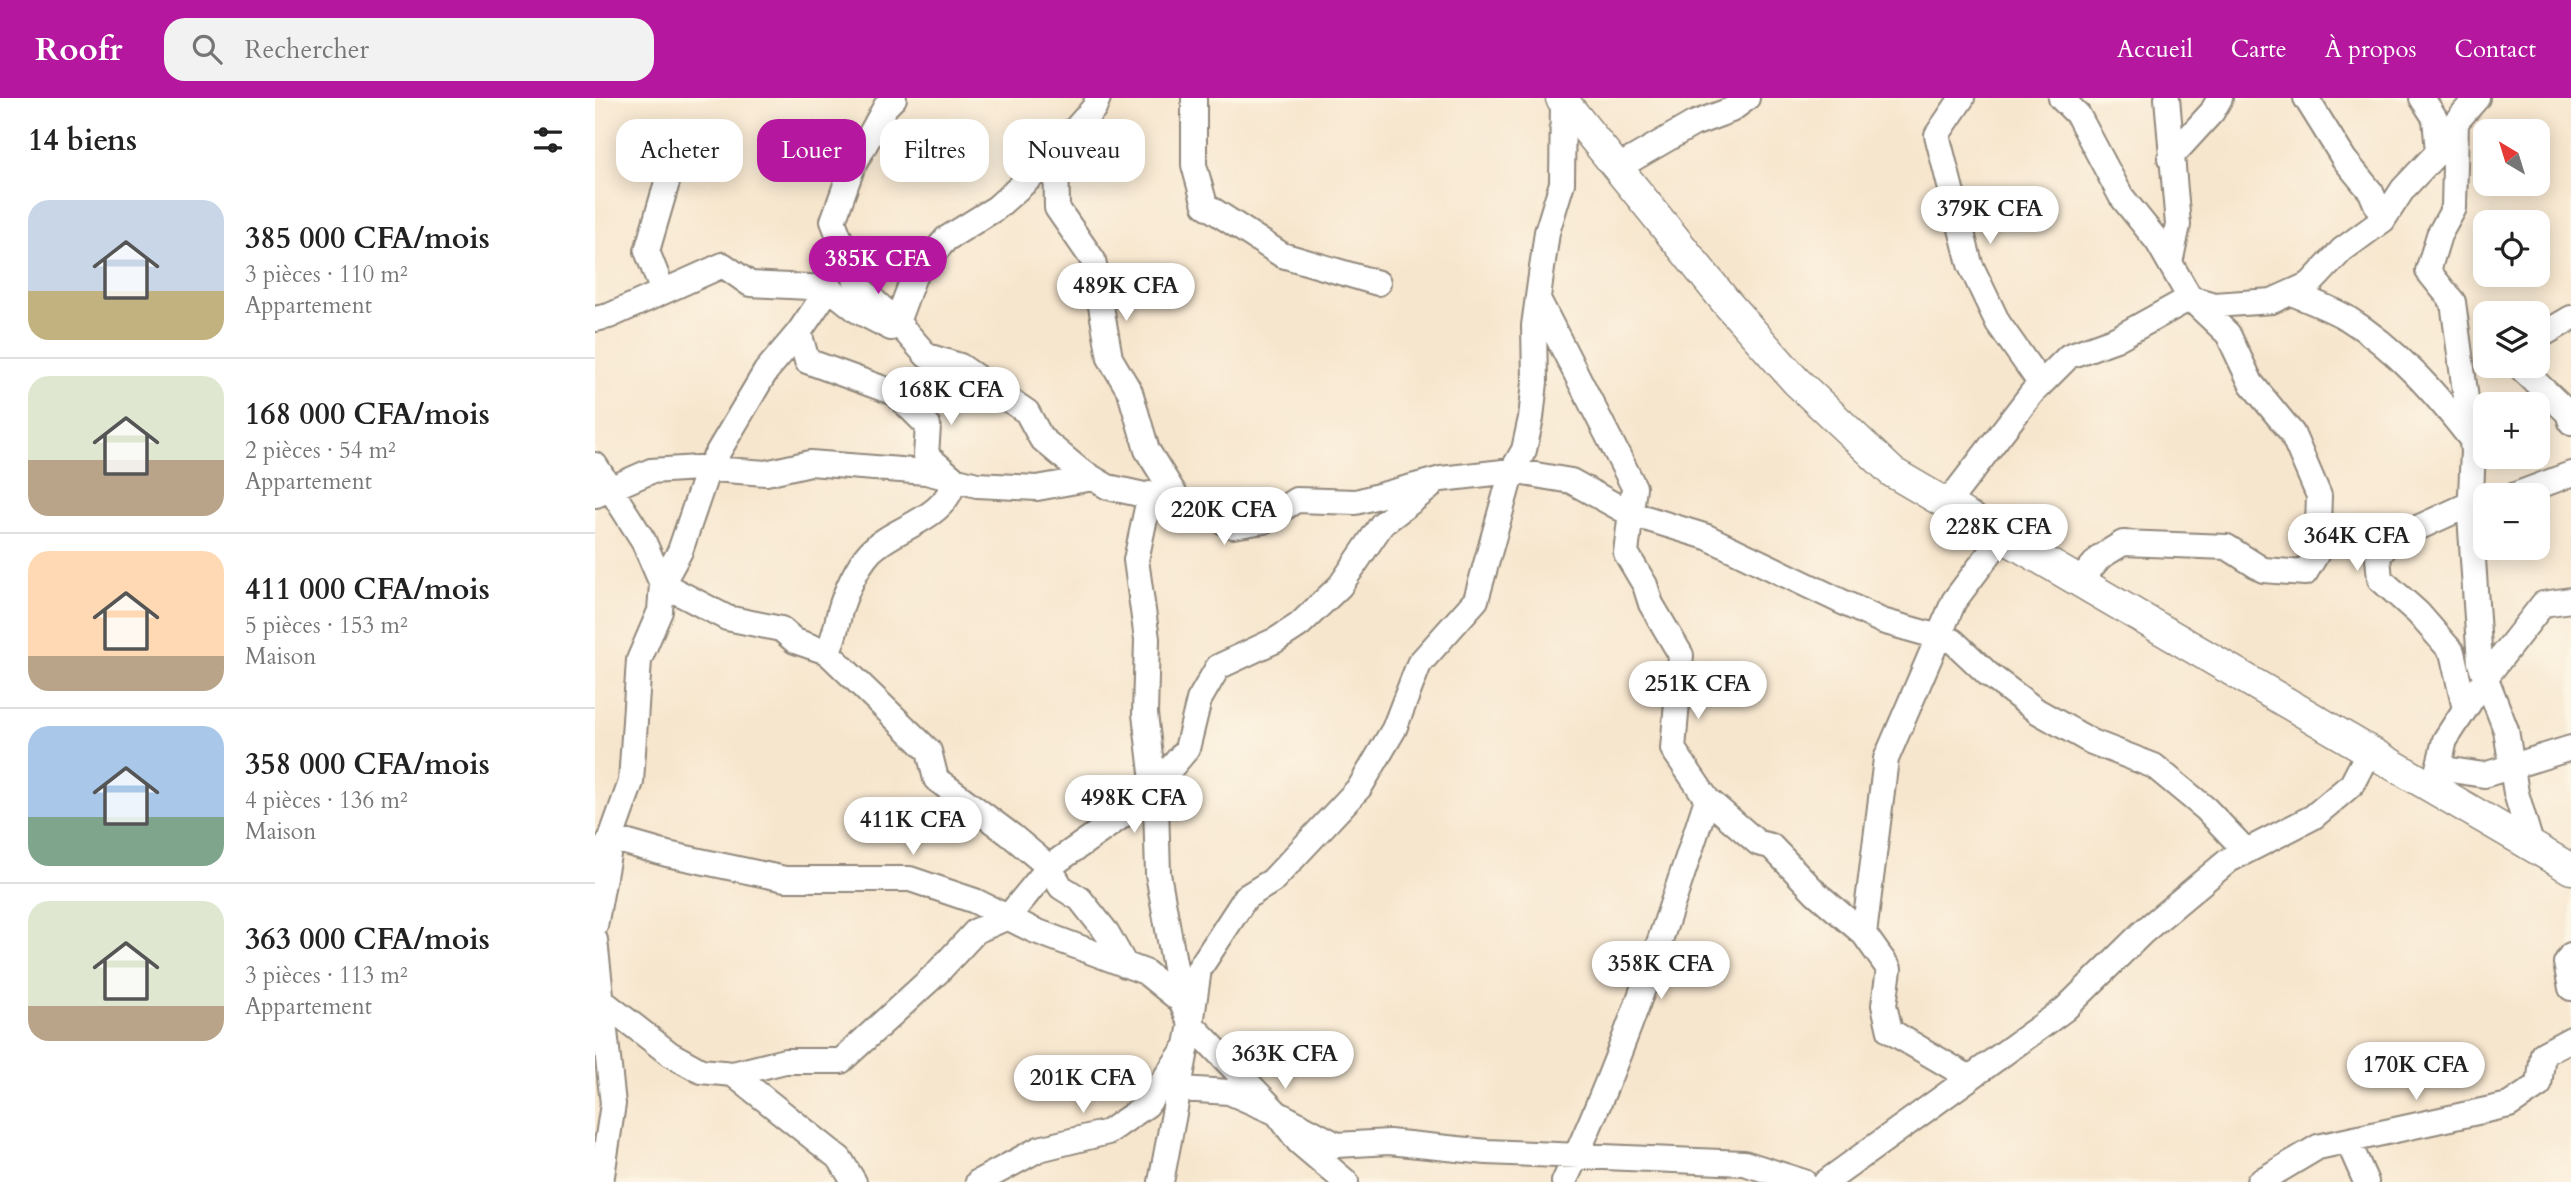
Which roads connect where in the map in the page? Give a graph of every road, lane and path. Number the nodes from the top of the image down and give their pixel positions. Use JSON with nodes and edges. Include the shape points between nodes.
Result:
{"nodes":[{"id":1,"x":894,"y":98,"type":"edge"},
{"id":2,"x":1098,"y":98,"type":"edge"},
{"id":3,"x":1194,"y":98,"type":"edge"},
{"id":4,"x":1747,"y":98,"type":"edge"},
{"id":5,"x":1962,"y":98,"type":"edge"},
{"id":6,"x":2061,"y":98,"type":"edge"},
{"id":7,"x":2167,"y":98,"type":"edge"},
{"id":8,"x":2220,"y":98,"type":"edge"},
{"id":9,"x":2306,"y":98,"type":"edge"},
{"id":10,"x":2422,"y":98,"type":"edge"},
{"id":11,"x":2477,"y":98,"type":"edge"},
{"id":12,"x":1562,"y":99,"type":"edge"},
{"id":13,"x":1084,"y":119,"type":"edge"},
{"id":14,"x":2456,"y":122,"type":"junction"},
{"id":15,"x":2438,"y":152,"type":"junction"},
{"id":16,"x":2170,"y":158,"type":"junction"},
{"id":17,"x":1618,"y":167,"type":"junction"},
{"id":18,"x":667,"y":182,"type":"edge"},
{"id":19,"x":1025,"y":182,"type":"edge"},
{"id":20,"x":1057,"y":182,"type":"edge"},
{"id":21,"x":2383,"y":220,"type":"junction"},
{"id":22,"x":2171,"y":263,"type":"junction"},
{"id":23,"x":1378,"y":282,"type":"dead end"},
{"id":24,"x":829,"y":288,"type":"junction"},
{"id":25,"x":663,"y":292,"type":"junction"},
{"id":26,"x":2292,"y":292,"type":"junction"},
{"id":27,"x":2190,"y":298,"type":"junction"},
{"id":28,"x":1538,"y":299,"type":"junction"},
{"id":29,"x":2571,"y":318,"type":"edge"},
{"id":30,"x":595,"y":319,"type":"edge"},
{"id":31,"x":902,"y":329,"type":"junction"},
{"id":32,"x":2550,"y":330,"type":"edge"},
{"id":33,"x":799,"y":332,"type":"junction"},
{"id":34,"x":2532,"y":378,"type":"edge"},
{"id":35,"x":2041,"y":384,"type":"junction"},
{"id":36,"x":2571,"y":422,"type":"edge"},
{"id":37,"x":2472,"y":441,"type":"junction"},
{"id":38,"x":595,"y":465,"type":"edge"},
{"id":39,"x":708,"y":469,"type":"junction"},
{"id":40,"x":1512,"y":471,"type":"junction"},
{"id":41,"x":2571,"y":474,"type":"edge"},
{"id":42,"x":1093,"y":478,"type":"junction"},
{"id":43,"x":954,"y":479,"type":"junction"},
{"id":44,"x":1441,"y":480,"type":"junction"},
{"id":45,"x":2476,"y":483,"type":"edge"},
{"id":46,"x":2547,"y":483,"type":"edge"},
{"id":47,"x":602,"y":492,"type":"edge"},
{"id":48,"x":1150,"y":494,"type":"junction"},
{"id":49,"x":1180,"y":503,"type":"junction"},
{"id":50,"x":1947,"y":505,"type":"junction"},
{"id":51,"x":2473,"y":505,"type":"edge"},
{"id":52,"x":1629,"y":513,"type":"junction"},
{"id":53,"x":2002,"y":537,"type":"junction"},
{"id":54,"x":2479,"y":560,"type":"edge"},
{"id":55,"x":2080,"y":582,"type":"junction"},
{"id":56,"x":662,"y":584,"type":"junction"},
{"id":57,"x":2571,"y":600,"type":"edge"},
{"id":58,"x":1940,"y":638,"type":"junction"},
{"id":59,"x":827,"y":652,"type":"junction"},
{"id":60,"x":2486,"y":677,"type":"junction"},
{"id":61,"x":2465,"y":709,"type":"junction"},
{"id":62,"x":2571,"y":748,"type":"edge"},
{"id":63,"x":2369,"y":751,"type":"junction"},
{"id":64,"x":2512,"y":767,"type":"junction"},
{"id":65,"x":2436,"y":778,"type":"junction"},
{"id":66,"x":1154,"y":788,"type":"junction"},
{"id":67,"x":1707,"y":799,"type":"junction"},
{"id":68,"x":611,"y":838,"type":"junction"},
{"id":69,"x":2532,"y":846,"type":"junction"},
{"id":70,"x":2246,"y":851,"type":"junction"},
{"id":71,"x":595,"y":865,"type":"edge"},
{"id":72,"x":1049,"y":867,"type":"junction"},
{"id":73,"x":2571,"y":869,"type":"edge"},
{"id":74,"x":1008,"y":917,"type":"junction"},
{"id":75,"x":595,"y":926,"type":"edge"},
{"id":76,"x":1864,"y":934,"type":"junction"},
{"id":77,"x":595,"y":940,"type":"edge"},
{"id":78,"x":2571,"y":955,"type":"edge"},
{"id":79,"x":1125,"y":965,"type":"junction"},
{"id":80,"x":2571,"y":988,"type":"edge"},
{"id":81,"x":602,"y":1000,"type":"junction"},
{"id":82,"x":1181,"y":1001,"type":"junction"},
{"id":83,"x":1190,"y":1034,"type":"junction"},
{"id":84,"x":2571,"y":1039,"type":"edge"},
{"id":85,"x":595,"y":1053,"type":"edge"},
{"id":86,"x":733,"y":1074,"type":"junction"},
{"id":87,"x":1970,"y":1078,"type":"junction"},
{"id":88,"x":1181,"y":1089,"type":"junction"},
{"id":89,"x":613,"y":1104,"type":"junction"},
{"id":90,"x":1277,"y":1113,"type":"junction"},
{"id":91,"x":2348,"y":1141,"type":"junction"},
{"id":92,"x":1577,"y":1156,"type":"junction"},
{"id":93,"x":601,"y":1182,"type":"edge"},
{"id":94,"x":854,"y":1182,"type":"edge"},
{"id":95,"x":978,"y":1182,"type":"edge"},
{"id":96,"x":1161,"y":1182,"type":"edge"},
{"id":97,"x":1346,"y":1182,"type":"edge"},
{"id":98,"x":1564,"y":1182,"type":"edge"},
{"id":99,"x":1804,"y":1182,"type":"edge"},
{"id":100,"x":1826,"y":1182,"type":"edge"},
{"id":101,"x":2259,"y":1182,"type":"edge"},
{"id":102,"x":2366,"y":1182,"type":"edge"}],
"edges":[{"from":1,"to":31,"type":"street","via":[[852,168],[833,222],[858,286]]},
{"from":2,"to":13,"type":"street"},
{"from":3,"to":23,"type":"street","via":[[1194,165],[1205,205],[1282,255]]},
{"from":4,"to":17,"type":"street"},
{"from":5,"to":35,"type":"street","via":[[1937,135],[1971,264],[1998,323]]},
{"from":6,"to":22,"type":"street","via":[[2078,115],[2121,196]]},
{"from":7,"to":16,"type":"street"},
{"from":8,"to":16,"type":"street"},
{"from":9,"to":21,"type":"street","via":[[2371,192]]},
{"from":10,"to":15,"type":"street","via":[[2435,118]]},
{"from":11,"to":14,"type":"street"},
{"from":12,"to":17,"type":"main road"},
{"from":12,"to":28,"type":"street","via":[[1562,183],[1547,232]]},
{"from":14,"to":15,"type":"street"},
{"from":14,"to":37,"type":"street","via":[[2454,208],[2439,234],[2428,271],[2453,302]]},
{"from":15,"to":21,"type":"street","via":[[2403,189]]},
{"from":16,"to":22,"type":"street","via":[[2178,225]]},
{"from":17,"to":50,"type":"main road","via":[[1795,381],[1892,472]]},
{"from":18,"to":25,"type":"street","via":[[647,251]]},
{"from":19,"to":31,"type":"street","via":[[996,208],[946,239],[914,276]]},
{"from":20,"to":49,"type":"street","via":[[1057,208],[1093,260],[1110,358],[1130,392],[1147,450]]},
{"from":21,"to":26,"type":"street","via":[[2342,250],[2310,284]]},
{"from":22,"to":27,"type":"street"},
{"from":24,"to":25,"type":"street","via":[[750,284],[723,265]]},
{"from":24,"to":31,"type":"street","via":[[858,311]]},
{"from":24,"to":33,"type":"street"},
{"from":25,"to":30,"type":"street"},
{"from":26,"to":27,"type":"street","via":[[2272,301],[2214,305]]},
{"from":26,"to":37,"type":"street","via":[[2346,318],[2382,345],[2417,376]]},
{"from":27,"to":35,"type":"street","via":[[2116,339],[2069,356]]},
{"from":27,"to":55,"type":"street","via":[[2228,334],[2251,383],[2292,433],[2319,496],[2317,553],[2305,573],[2263,570],[2227,547],[2123,543],[2099,556]]},
{"from":28,"to":40,"type":"street","via":[[1531,418],[1524,450]]},
{"from":28,"to":52,"type":"street","via":[[1634,487]]},
{"from":29,"to":32,"type":"street"},
{"from":31,"to":42,"type":"street","via":[[926,356],[960,366],[1027,412],[1041,438]]},
{"from":33,"to":39,"type":"street","via":[[766,371]]},
{"from":33,"to":43,"type":"street","via":[[807,361],[895,393],[928,426],[926,456]]},
{"from":34,"to":36,"type":"street","via":[[2568,412]]},
{"from":35,"to":50,"type":"street"},
{"from":37,"to":45,"type":"street"},
{"from":38,"to":47,"type":"street"},
{"from":39,"to":43,"type":"street","via":[[766,473],[810,463],[926,472]]},
{"from":39,"to":47,"type":"street","via":[[651,471]]},
{"from":39,"to":56,"type":"street","via":[[680,551]]},
{"from":40,"to":44,"type":"street"},
{"from":40,"to":52,"type":"street","via":[[1571,481]]},
{"from":40,"to":83,"type":"street","via":[[1476,600],[1419,664],[1394,729],[1360,787],[1272,881],[1246,897],[1199,970]]},
{"from":41,"to":46,"type":"street"},
{"from":42,"to":43,"type":"street","via":[[1037,488]]},
{"from":42,"to":48,"type":"street","via":[[1108,487]]},
{"from":43,"to":59,"type":"street","via":[[951,494],[917,524],[870,552],[845,597]]},
{"from":44,"to":49,"type":"street","via":[[1356,502],[1296,500],[1264,521],[1233,526]]},
{"from":44,"to":66,"type":"street","via":[[1382,524],[1340,586],[1299,625],[1219,667],[1199,700],[1187,749]]},
{"from":47,"to":56,"type":"street","via":[[643,540]]},
{"from":48,"to":49,"type":"street"},
{"from":48,"to":66,"type":"street","via":[[1136,559],[1147,639],[1145,714]]},
{"from":50,"to":53,"type":"main road"},
{"from":51,"to":61,"type":"street","via":[[2389,541],[2378,558],[2380,579],[2452,652]]},
{"from":52,"to":58,"type":"street","via":[[1707,537],[1882,621]]},
{"from":52,"to":67,"type":"street","via":[[1626,553],[1681,655],[1673,749]]},
{"from":53,"to":55,"type":"main road"},
{"from":53,"to":58,"type":"street","via":[[1954,601]]},
{"from":54,"to":60,"type":"street","via":[[2480,663]]},
{"from":55,"to":63,"type":"main road"},
{"from":56,"to":59,"type":"street","via":[[727,618],[781,629],[795,641]]},
{"from":56,"to":68,"type":"street","via":[[660,611],[639,660],[631,782]]},
{"from":57,"to":60,"type":"street","via":[[2543,604]]},
{"from":58,"to":70,"type":"street","via":[[1953,641],[2037,710],[2092,742],[2154,766],[2206,808]]},
{"from":58,"to":76,"type":"street","via":[[1886,759]]},
{"from":59,"to":72,"type":"street","via":[[929,751],[936,779]]},
{"from":60,"to":61,"type":"street"},
{"from":60,"to":64,"type":"street","via":[[2506,730]]},
{"from":61,"to":65,"type":"street","via":[[2445,740]]},
{"from":62,"to":64,"type":"street"},
{"from":63,"to":65,"type":"main road"},
{"from":63,"to":70,"type":"street","via":[[2352,784],[2313,817]]},
{"from":64,"to":65,"type":"street","via":[[2484,775]]},
{"from":64,"to":69,"type":"street"},
{"from":65,"to":69,"type":"main road"},
{"from":66,"to":72,"type":"street"},
{"from":66,"to":82,"type":"street","via":[[1158,874]]},
{"from":67,"to":76,"type":"street","via":[[1758,843],[1771,846]]},
{"from":67,"to":92,"type":"street"},
{"from":68,"to":71,"type":"street"},
{"from":68,"to":74,"type":"street","via":[[785,879],[911,879]]},
{"from":68,"to":75,"type":"street"},
{"from":69,"to":73,"type":"main road"},
{"from":70,"to":87,"type":"street","via":[[2143,932],[2065,1009]]},
{"from":72,"to":74,"type":"street"},
{"from":72,"to":79,"type":"street","via":[[1061,887],[1080,899],[1107,933]]},
{"from":74,"to":79,"type":"street"},
{"from":74,"to":86,"type":"street","via":[[976,931],[841,1060],[785,1061]]},
{"from":76,"to":87,"type":"street","via":[[1889,969],[1885,1005],[1890,1031]]},
{"from":77,"to":81,"type":"street"},
{"from":78,"to":80,"type":"street","via":[[2566,963]]},
{"from":79,"to":82,"type":"street","via":[[1145,972]]},
{"from":81,"to":86,"type":"street","via":[[680,1060],[701,1071]]},
{"from":81,"to":89,"type":"street"},
{"from":82,"to":83,"type":"street"},
{"from":83,"to":88,"type":"street"},
{"from":83,"to":90,"type":"street"},
{"from":83,"to":95,"type":"street","via":[[1147,1105],[1108,1132],[1039,1149]]},
{"from":84,"to":91,"type":"street","via":[[2543,1054],[2539,1085],[2509,1105]]},
{"from":85,"to":89,"type":"street"},
{"from":86,"to":94,"type":"street","via":[[840,1159]]},
{"from":87,"to":100,"type":"street"},
{"from":88,"to":90,"type":"street","via":[[1229,1092]]},
{"from":88,"to":96,"type":"street"},
{"from":89,"to":93,"type":"street"},
{"from":90,"to":92,"type":"street","via":[[1337,1145],[1389,1142]]},
{"from":90,"to":97,"type":"street","via":[[1299,1142]]},
{"from":91,"to":101,"type":"street","via":[[2318,1147]]},
{"from":91,"to":102,"type":"street"},
{"from":92,"to":98,"type":"street"},
{"from":92,"to":99,"type":"street","via":[[1744,1163]]}]}
